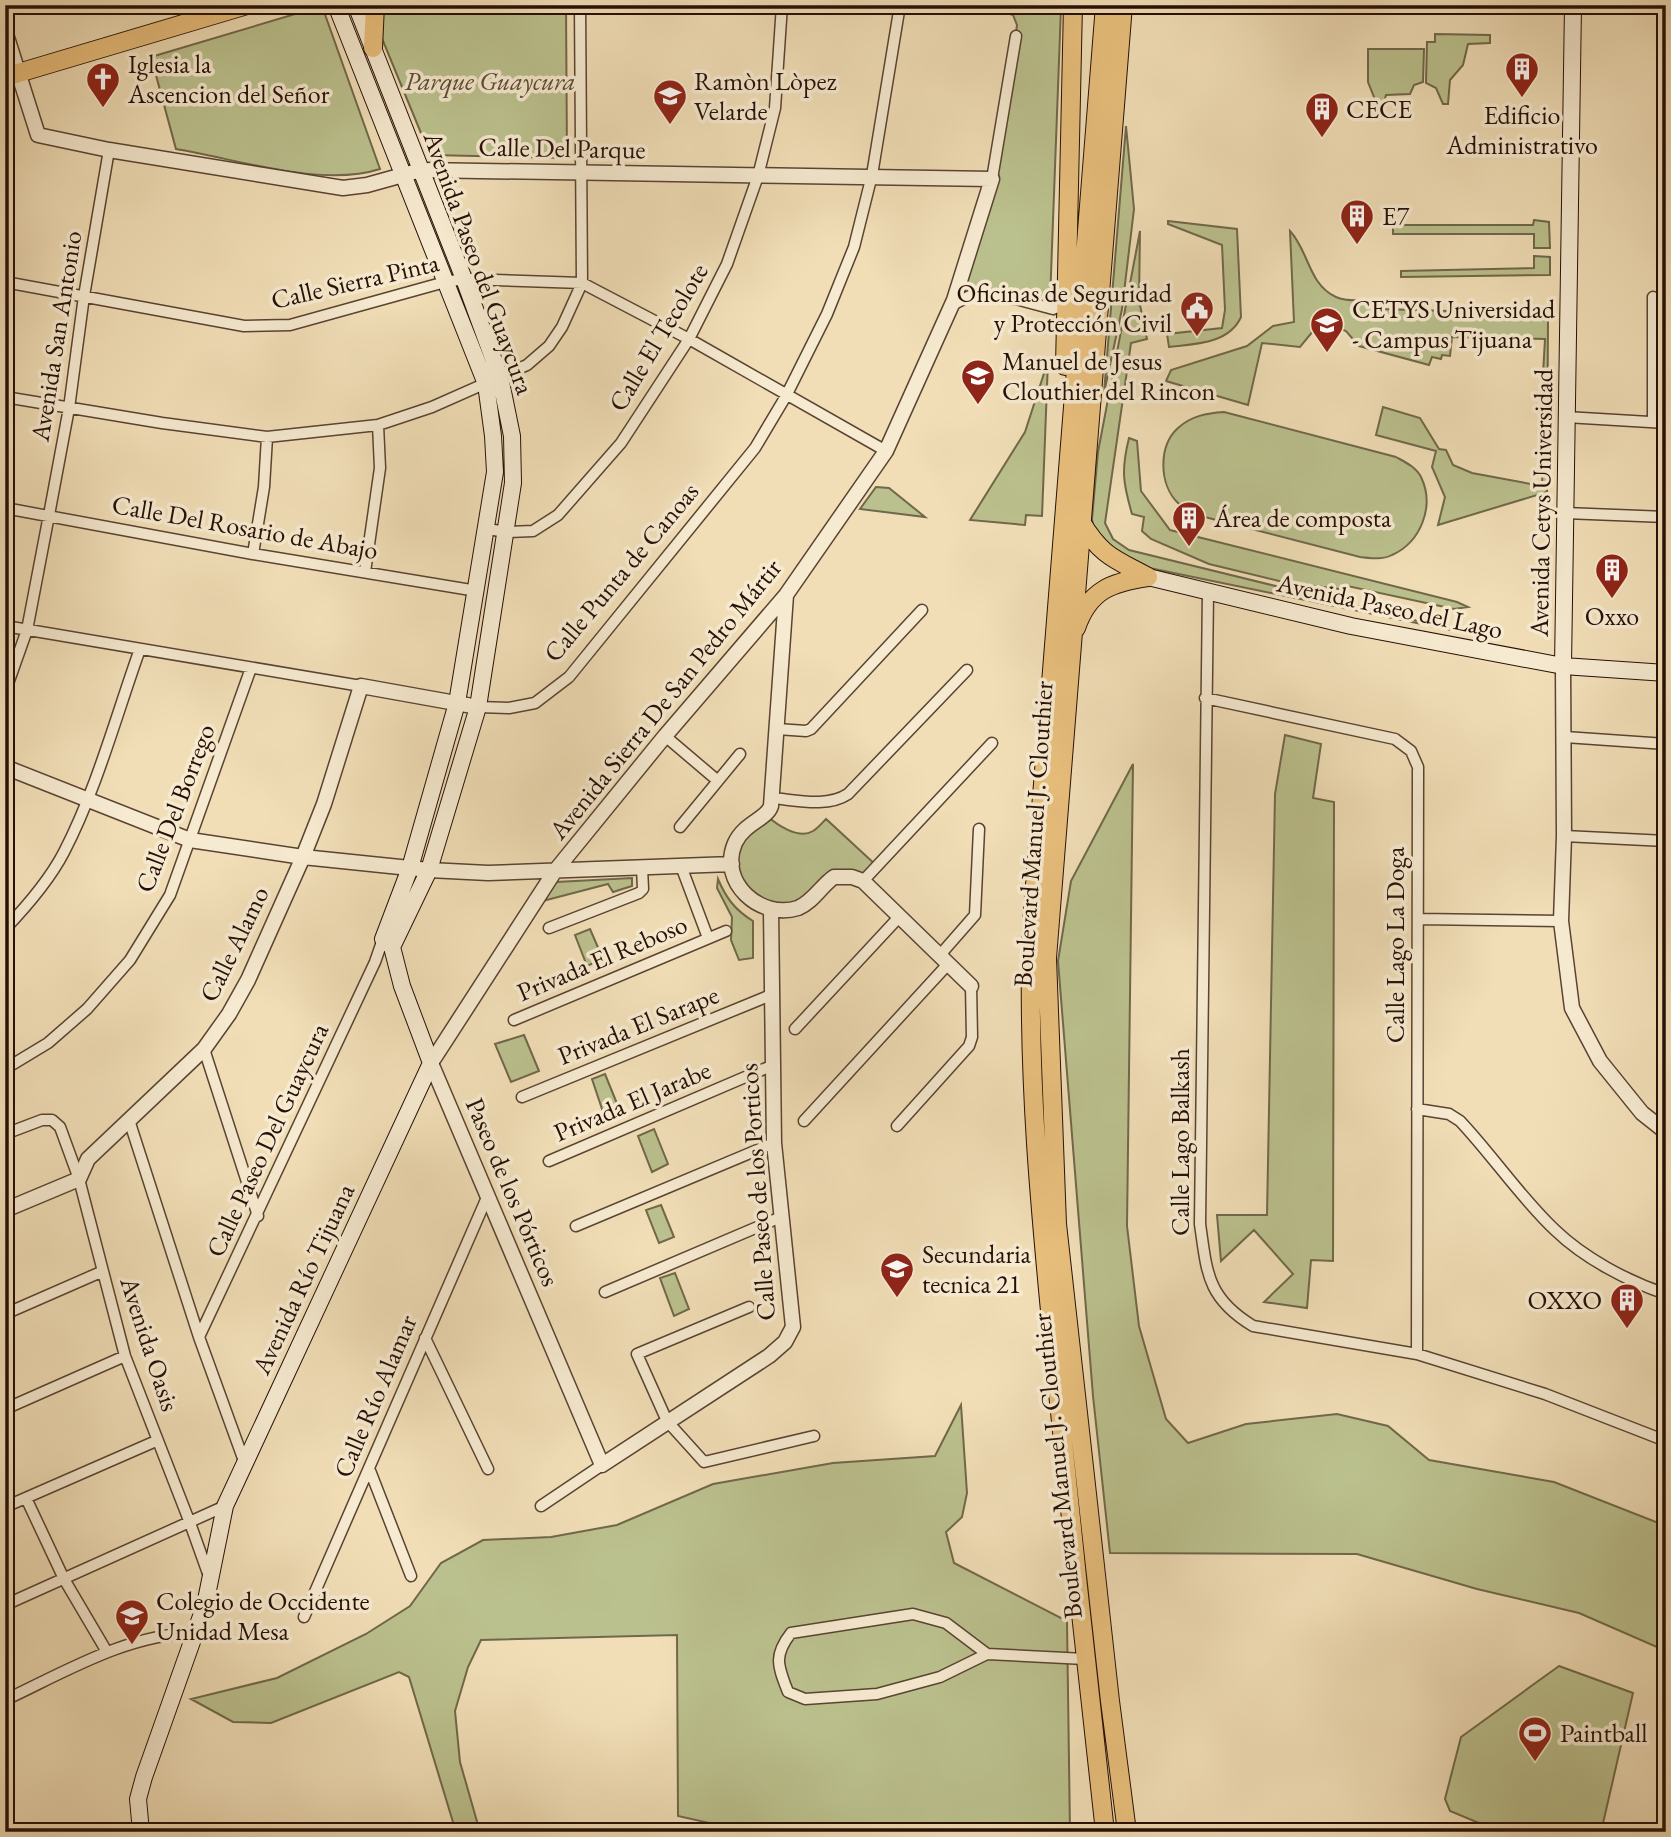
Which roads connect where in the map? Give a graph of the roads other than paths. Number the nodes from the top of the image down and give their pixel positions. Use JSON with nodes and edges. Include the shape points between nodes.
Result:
{"nodes":[{"id":1,"x":247,"y":5,"type":"edge"},
{"id":2,"x":336,"y":5,"type":"edge"},
{"id":3,"x":356,"y":5,"type":"edge"},
{"id":4,"x":375,"y":5,"type":"edge"},
{"id":5,"x":580,"y":5,"type":"edge"},
{"id":6,"x":782,"y":5,"type":"edge"},
{"id":7,"x":900,"y":5,"type":"edge"},
{"id":8,"x":1073,"y":5,"type":"edge"},
{"id":9,"x":1105,"y":5,"type":"edge"},
{"id":10,"x":1123,"y":5,"type":"edge"},
{"id":11,"x":1573,"y":5,"type":"edge"},
{"id":12,"x":5,"y":31,"type":"edge"},
{"id":13,"x":1016,"y":36,"type":"dead end"},
{"id":14,"x":373,"y":48,"type":"junction"},
{"id":15,"x":11,"y":75,"type":"edge"},
{"id":16,"x":109,"y":150,"type":"junction"},
{"id":17,"x":421,"y":170,"type":"junction"},
{"id":18,"x":581,"y":172,"type":"junction"},
{"id":19,"x":405,"y":174,"type":"junction"},
{"id":20,"x":872,"y":175,"type":"junction"},
{"id":21,"x":758,"y":176,"type":"junction"},
{"id":22,"x":992,"y":179,"type":"junction"},
{"id":23,"x":464,"y":279,"type":"junction"},
{"id":24,"x":5,"y":282,"type":"edge"},
{"id":25,"x":445,"y":282,"type":"junction"},
{"id":26,"x":582,"y":283,"type":"junction"},
{"id":27,"x":84,"y":296,"type":"junction"},
{"id":28,"x":1653,"y":297,"type":"dead end"},
{"id":29,"x":1066,"y":303,"type":"junction"},
{"id":30,"x":952,"y":305,"type":"junction"},
{"id":31,"x":689,"y":339,"type":"junction"},
{"id":32,"x":493,"y":381,"type":"junction"},
{"id":33,"x":786,"y":396,"type":"junction"},
{"id":34,"x":5,"y":397,"type":"edge"},
{"id":35,"x":69,"y":408,"type":"junction"},
{"id":36,"x":1566,"y":417,"type":"junction"},
{"id":37,"x":1653,"y":422,"type":"junction"},
{"id":38,"x":1666,"y":423,"type":"edge"},
{"id":39,"x":378,"y":425,"type":"junction"},
{"id":40,"x":267,"y":437,"type":"junction"},
{"id":41,"x":886,"y":451,"type":"junction"},
{"id":42,"x":1066,"y":484,"type":"junction"},
{"id":43,"x":5,"y":508,"type":"edge"},
{"id":44,"x":1565,"y":513,"type":"junction"},
{"id":45,"x":50,"y":515,"type":"junction"},
{"id":46,"x":1666,"y":517,"type":"edge"},
{"id":47,"x":1081,"y":522,"type":"junction"},
{"id":48,"x":487,"y":529,"type":"junction"},
{"id":49,"x":507,"y":532,"type":"junction"},
{"id":50,"x":253,"y":554,"type":"junction"},
{"id":51,"x":365,"y":572,"type":"junction"},
{"id":52,"x":1148,"y":577,"type":"junction"},
{"id":53,"x":477,"y":591,"type":"junction"},
{"id":54,"x":1208,"y":592,"type":"junction"},
{"id":55,"x":786,"y":594,"type":"junction"},
{"id":56,"x":922,"y":610,"type":"dead end"},
{"id":57,"x":5,"y":626,"type":"edge"},
{"id":58,"x":27,"y":629,"type":"junction"},
{"id":59,"x":1073,"y":638,"type":"junction"},
{"id":60,"x":140,"y":649,"type":"junction"},
{"id":61,"x":1563,"y":666,"type":"junction"},
{"id":62,"x":251,"y":668,"type":"junction"},
{"id":63,"x":967,"y":670,"type":"dead end"},
{"id":64,"x":1666,"y":673,"type":"edge"},
{"id":65,"x":361,"y":686,"type":"junction"},
{"id":66,"x":5,"y":692,"type":"edge"},
{"id":67,"x":1205,"y":698,"type":"junction"},
{"id":68,"x":457,"y":703,"type":"junction"},
{"id":69,"x":478,"y":707,"type":"junction"},
{"id":70,"x":777,"y":729,"type":"junction"},
{"id":71,"x":665,"y":736,"type":"junction"},
{"id":72,"x":1565,"y":737,"type":"junction"},
{"id":73,"x":992,"y":743,"type":"dead end"},
{"id":74,"x":1666,"y":744,"type":"edge"},
{"id":75,"x":740,"y":754,"type":"dead end"},
{"id":76,"x":5,"y":767,"type":"edge"},
{"id":77,"x":719,"y":781,"type":"junction"},
{"id":78,"x":772,"y":798,"type":"junction"},
{"id":79,"x":87,"y":800,"type":"junction"},
{"id":80,"x":680,"y":827,"type":"dead end"},
{"id":81,"x":979,"y":829,"type":"dead end"},
{"id":82,"x":1564,"y":836,"type":"junction"},
{"id":83,"x":190,"y":841,"type":"junction"},
{"id":84,"x":1666,"y":841,"type":"edge"},
{"id":85,"x":303,"y":857,"type":"junction"},
{"id":86,"x":732,"y":864,"type":"junction"},
{"id":87,"x":681,"y":866,"type":"junction"},
{"id":88,"x":410,"y":868,"type":"junction"},
{"id":89,"x":642,"y":868,"type":"junction"},
{"id":90,"x":429,"y":870,"type":"junction"},
{"id":91,"x":555,"y":871,"type":"junction"},
{"id":92,"x":863,"y":881,"type":"junction"},
{"id":93,"x":771,"y":910,"type":"junction"},
{"id":94,"x":900,"y":916,"type":"junction"},
{"id":95,"x":1418,"y":919,"type":"junction"},
{"id":96,"x":1561,"y":921,"type":"junction"},
{"id":97,"x":549,"y":928,"type":"dead end"},
{"id":98,"x":5,"y":929,"type":"edge"},
{"id":99,"x":726,"y":931,"type":"dead end"},
{"id":100,"x":708,"y":938,"type":"junction"},
{"id":101,"x":387,"y":943,"type":"junction"},
{"id":102,"x":944,"y":959,"type":"junction"},
{"id":103,"x":971,"y":986,"type":"joint"},
{"id":104,"x":771,"y":995,"type":"junction"},
{"id":105,"x":514,"y":1020,"type":"dead end"},
{"id":106,"x":795,"y":1029,"type":"dead end"},
{"id":107,"x":204,"y":1049,"type":"junction"},
{"id":108,"x":432,"y":1063,"type":"junction"},
{"id":109,"x":771,"y":1066,"type":"junction"},
{"id":110,"x":5,"y":1069,"type":"edge"},
{"id":111,"x":522,"y":1097,"type":"dead end"},
{"id":112,"x":1417,"y":1109,"type":"junction"},
{"id":113,"x":129,"y":1120,"type":"junction"},
{"id":114,"x":804,"y":1121,"type":"dead end"},
{"id":115,"x":897,"y":1126,"type":"dead end"},
{"id":116,"x":1666,"y":1132,"type":"edge"},
{"id":117,"x":5,"y":1134,"type":"edge"},
{"id":118,"x":774,"y":1143,"type":"junction"},
{"id":119,"x":549,"y":1161,"type":"dead end"},
{"id":120,"x":79,"y":1178,"type":"junction"},
{"id":121,"x":488,"y":1195,"type":"junction"},
{"id":122,"x":5,"y":1210,"type":"edge"},
{"id":123,"x":258,"y":1216,"type":"junction"},
{"id":124,"x":781,"y":1217,"type":"junction"},
{"id":125,"x":576,"y":1226,"type":"dead end"},
{"id":126,"x":101,"y":1272,"type":"junction"},
{"id":127,"x":604,"y":1292,"type":"dead end"},
{"id":128,"x":1666,"y":1294,"type":"edge"},
{"id":129,"x":749,"y":1307,"type":"dead end"},
{"id":130,"x":5,"y":1314,"type":"edge"},
{"id":131,"x":199,"y":1337,"type":"junction"},
{"id":132,"x":425,"y":1338,"type":"junction"},
{"id":133,"x":1417,"y":1354,"type":"junction"},
{"id":134,"x":125,"y":1356,"type":"junction"},
{"id":135,"x":5,"y":1409,"type":"edge"},
{"id":136,"x":667,"y":1421,"type":"junction"},
{"id":137,"x":814,"y":1436,"type":"dead end"},
{"id":138,"x":156,"y":1441,"type":"junction"},
{"id":139,"x":1666,"y":1441,"type":"edge"},
{"id":140,"x":244,"y":1461,"type":"junction"},
{"id":141,"x":602,"y":1465,"type":"junction"},
{"id":142,"x":369,"y":1468,"type":"junction"},
{"id":143,"x":488,"y":1469,"type":"dead end"},
{"id":144,"x":26,"y":1498,"type":"junction"},
{"id":145,"x":225,"y":1506,"type":"junction"},
{"id":146,"x":541,"y":1506,"type":"dead end"},
{"id":147,"x":5,"y":1507,"type":"edge"},
{"id":148,"x":190,"y":1522,"type":"junction"},
{"id":149,"x":411,"y":1576,"type":"dead end"},
{"id":150,"x":64,"y":1579,"type":"junction"},
{"id":151,"x":211,"y":1581,"type":"junction"},
{"id":152,"x":5,"y":1605,"type":"edge"},
{"id":153,"x":304,"y":1617,"type":"dead end"},
{"id":154,"x":195,"y":1633,"type":"junction"},
{"id":155,"x":107,"y":1652,"type":"junction"},
{"id":156,"x":987,"y":1654,"type":"junction"},
{"id":157,"x":1085,"y":1659,"type":"junction"},
{"id":158,"x":5,"y":1700,"type":"edge"},
{"id":159,"x":141,"y":1832,"type":"edge"},
{"id":160,"x":1105,"y":1832,"type":"edge"},
{"id":161,"x":1126,"y":1832,"type":"edge"}],
"edges":[{"from":1,"to":15,"type":"main road"},
{"from":2,"to":19,"type":"main road","name":"Avenida Paseo del Guaycura"},
{"from":3,"to":14,"type":"main road","name":"Avenida Paseo del Guaycura"},
{"from":4,"to":14,"type":"main road"},
{"from":5,"to":18,"type":"street"},
{"from":6,"to":21,"type":"street","name":"Calle El Tecolote","via":[[775,108]]},
{"from":7,"to":20,"type":"street","name":"Calle Punta de Canoas"},
{"from":8,"to":29,"type":"main road"},
{"from":9,"to":42,"type":"main road","name":"Boulevard Manuel J. Clouthier"},
{"from":10,"to":47,"type":"main road","name":"Boulevard Manuel J. Clouthier"},
{"from":11,"to":36,"type":"main road","name":"Avenida Cetys Universidad"},
{"from":12,"to":15,"type":"street","name":"Calle Del Parque"},
{"from":13,"to":22,"type":"street","name":"Avenida Sierra De San Pedro Mártir"},
{"from":14,"to":17,"type":"main road","name":"Avenida Paseo del Guaycura"},
{"from":15,"to":16,"type":"street","name":"Calle Del Parque","via":[[38,135]]},
{"from":16,"to":19,"type":"street","name":"Calle Del Parque","via":[[343,188]]},
{"from":16,"to":27,"type":"street","name":"Avenida San Antonio"},
{"from":17,"to":18,"type":"street","name":"Calle Del Parque"},
{"from":17,"to":19,"type":"street","name":"Calle Del Parque"},
{"from":17,"to":23,"type":"main road","name":"Avenida Paseo del Guaycura"},
{"from":18,"to":21,"type":"street","name":"Calle Del Parque"},
{"from":18,"to":26,"type":"street"},
{"from":19,"to":25,"type":"main road","name":"Avenida Paseo del Guaycura"},
{"from":20,"to":21,"type":"street","name":"Calle Del Parque"},
{"from":20,"to":22,"type":"street","name":"Calle Del Parque"},
{"from":20,"to":33,"type":"street","name":"Calle Punta de Canoas","via":[[854,247]]},
{"from":21,"to":31,"type":"street","name":"Calle El Tecolote","via":[[727,264]]},
{"from":22,"to":30,"type":"street","name":"Avenida Sierra De San Pedro Mártir"},
{"from":23,"to":25,"type":"street","name":"Calle Sierra Pinta"},
{"from":23,"to":26,"type":"street","name":"Calle Sierra Pinta"},
{"from":23,"to":32,"type":"main road","name":"Avenida Paseo del Guaycura"},
{"from":24,"to":27,"type":"street","name":"Calle Sierra Pinta"},
{"from":25,"to":27,"type":"street","name":"Calle Sierra Pinta","via":[[290,325],[244,326]]},
{"from":25,"to":32,"type":"main road","name":"Avenida Paseo del Guaycura"},
{"from":26,"to":31,"type":"street","name":"Calle Sierra Pinta"},
{"from":26,"to":32,"type":"street","via":[[550,346],[527,365]]},
{"from":27,"to":35,"type":"street","name":"Avenida San Antonio"},
{"from":28,"to":37,"type":"street"},
{"from":29,"to":30,"type":"street","via":[[1053,309],[1016,299],[970,296]]},
{"from":29,"to":42,"type":"main road"},
{"from":30,"to":41,"type":"street","name":"Avenida Sierra De San Pedro Mártir"},
{"from":31,"to":33,"type":"street","name":"Calle Sierra Pinta"},
{"from":31,"to":49,"type":"street","name":"Calle El Tecolote","via":[[621,443],[558,515],[533,531]]},
{"from":32,"to":39,"type":"street"},
{"from":32,"to":48,"type":"main road","name":"Avenida Paseo del Guaycura","via":[[495,472]]},
{"from":32,"to":49,"type":"main road","name":"Avenida Paseo del Guaycura","via":[[512,436]]},
{"from":33,"to":41,"type":"street","name":"Calle Sierra Pinta"},
{"from":33,"to":69,"type":"street","name":"Calle Punta de Canoas","via":[[755,448],[569,677],[536,703]]},
{"from":34,"to":35,"type":"street"},
{"from":35,"to":40,"type":"street"},
{"from":35,"to":45,"type":"street","name":"Avenida San Antonio"},
{"from":36,"to":37,"type":"street"},
{"from":36,"to":44,"type":"main road","name":"Avenida Cetys Universidad"},
{"from":37,"to":38,"type":"street"},
{"from":39,"to":40,"type":"street"},
{"from":39,"to":51,"type":"street","via":[[380,468]]},
{"from":40,"to":50,"type":"street"},
{"from":41,"to":55,"type":"street","name":"Avenida Sierra De San Pedro Mártir"},
{"from":42,"to":157,"type":"main road","name":"Boulevard Manuel J. Clouthier","via":[[1031,979],[1038,1198]]},
{"from":43,"to":45,"type":"street","name":"Calle Del Rosario de Abajo"},
{"from":44,"to":46,"type":"street"},
{"from":44,"to":61,"type":"main road","name":"Avenida Cetys Universidad"},
{"from":45,"to":50,"type":"street","name":"Calle Del Rosario de Abajo"},
{"from":45,"to":58,"type":"street","name":"Avenida San Antonio"},
{"from":47,"to":52,"type":"main road","via":[[1105,554]]},
{"from":47,"to":59,"type":"main road","name":"Boulevard Manuel J. Clouthier"},
{"from":48,"to":49,"type":"street","name":"Calle El Tecolote"},
{"from":48,"to":53,"type":"main road","name":"Avenida Paseo del Guaycura"},
{"from":49,"to":69,"type":"main road","name":"Avenida Paseo del Guaycura"},
{"from":50,"to":51,"type":"street","name":"Calle Del Rosario de Abajo"},
{"from":51,"to":53,"type":"street","name":"Calle Del Rosario de Abajo"},
{"from":52,"to":54,"type":"main road","name":"Avenida Paseo del Lago"},
{"from":52,"to":59,"type":"main road","via":[[1103,589],[1084,610]]},
{"from":53,"to":68,"type":"main road","name":"Avenida Paseo del Guaycura"},
{"from":54,"to":61,"type":"main road","name":"Avenida Paseo del Lago","via":[[1351,626]]},
{"from":54,"to":67,"type":"street","name":"Calle Lago Balkash"},
{"from":55,"to":70,"type":"street"},
{"from":55,"to":71,"type":"street","name":"Avenida Sierra De San Pedro Mártir"},
{"from":56,"to":70,"type":"street","via":[[811,729]]},
{"from":57,"to":58,"type":"street","name":"Calle Punta de Canoas"},
{"from":58,"to":60,"type":"street","name":"Calle Punta de Canoas"},
{"from":58,"to":66,"type":"street","name":"Avenida San Antonio"},
{"from":59,"to":161,"type":"main road","name":"Boulevard Manuel J. Clouthier","via":[[1047,958],[1057,1224]]},
{"from":60,"to":62,"type":"street","name":"Calle Punta de Canoas"},
{"from":60,"to":79,"type":"street"},
{"from":61,"to":64,"type":"main road","name":"Avenida Paseo del Lago"},
{"from":61,"to":72,"type":"street"},
{"from":62,"to":65,"type":"street","name":"Calle Punta de Canoas"},
{"from":62,"to":83,"type":"street","name":"Calle Del Borrego"},
{"from":63,"to":78,"type":"street","via":[[848,794],[833,802]]},
{"from":65,"to":68,"type":"street","name":"Calle Punta de Canoas"},
{"from":65,"to":85,"type":"street","name":"Calle Alamo"},
{"from":67,"to":95,"type":"street","name":"Calle Lago La Doga","via":[[1395,739],[1411,751],[1418,767]]},
{"from":67,"to":133,"type":"street","name":"Calle Lago Balkash","via":[[1200,1224],[1209,1277],[1232,1313],[1253,1326]]},
{"from":68,"to":69,"type":"street","name":"Calle Punta de Canoas"},
{"from":68,"to":88,"type":"main road","name":"Avenida Paseo del Guaycura"},
{"from":69,"to":90,"type":"main road","name":"Avenida Paseo del Guaycura"},
{"from":70,"to":78,"type":"street"},
{"from":71,"to":77,"type":"street"},
{"from":71,"to":91,"type":"street","name":"Avenida Sierra De San Pedro Mártir"},
{"from":72,"to":74,"type":"street"},
{"from":72,"to":82,"type":"street"},
{"from":73,"to":92,"type":"street"},
{"from":75,"to":77,"type":"street"},
{"from":76,"to":79,"type":"street","name":"Avenida Sierra De San Pedro Mártir"},
{"from":77,"to":80,"type":"street"},
{"from":78,"to":86,"type":"street","via":[[770,811],[742,831],[734,845]]},
{"from":79,"to":83,"type":"street","name":"Avenida Sierra De San Pedro Mártir"},
{"from":79,"to":98,"type":"street","via":[[64,853],[32,901]]},
{"from":81,"to":102,"type":"street","via":[[975,915]]},
{"from":82,"to":84,"type":"street"},
{"from":82,"to":96,"type":"street"},
{"from":83,"to":85,"type":"street","name":"Avenida Sierra De San Pedro Mártir"},
{"from":83,"to":110,"type":"street","name":"Calle Del Borrego","via":[[170,895],[130,960],[87,1009],[48,1043]]},
{"from":85,"to":88,"type":"street","name":"Avenida Sierra De San Pedro Mártir"},
{"from":85,"to":107,"type":"street","name":"Calle Alamo","via":[[248,980]]},
{"from":86,"to":87,"type":"street"},
{"from":86,"to":93,"type":"street","via":[[742,892]]},
{"from":87,"to":89,"type":"street"},
{"from":87,"to":100,"type":"street","name":"Privada El Reboso"},
{"from":88,"to":90,"type":"street","name":"Avenida Sierra De San Pedro Mártir"},
{"from":88,"to":101,"type":"main road","name":"Avenida Paseo del Guaycura"},
{"from":89,"to":91,"type":"street"},
{"from":89,"to":97,"type":"street","via":[[639,893]]},
{"from":90,"to":91,"type":"street","name":"Avenida Sierra De San Pedro Mártir"},
{"from":90,"to":101,"type":"main road","name":"Avenida Paseo del Guaycura"},
{"from":91,"to":108,"type":"street","name":"Avenida Río Tijuana"},
{"from":92,"to":93,"type":"street","via":[[834,877],[800,907]]},
{"from":92,"to":94,"type":"street"},
{"from":93,"to":104,"type":"street","name":"Calle Paseo de los Porticos"},
{"from":94,"to":102,"type":"street"},
{"from":94,"to":106,"type":"street"},
{"from":95,"to":96,"type":"street"},
{"from":95,"to":112,"type":"street","name":"Calle Lago La Doga"},
{"from":96,"to":116,"type":"street","via":[[1572,1008],[1600,1061],[1642,1113]]},
{"from":99,"to":100,"type":"street","name":"Privada El Reboso"},
{"from":100,"to":105,"type":"street","name":"Privada El Reboso"},
{"from":101,"to":108,"type":"main road","name":"Paseo de los Pórticos"},
{"from":101,"to":123,"type":"street","name":"Calle Paseo Del Guaycura"},
{"from":102,"to":103,"type":"street"},
{"from":102,"to":114,"type":"street"},
{"from":103,"to":115,"type":"street","via":[[969,1046]]},
{"from":104,"to":109,"type":"street","name":"Calle Paseo de los Porticos"},
{"from":104,"to":111,"type":"street","name":"Privada El Sarape"},
{"from":107,"to":113,"type":"street","name":"Calle Alamo"},
{"from":107,"to":123,"type":"street"},
{"from":108,"to":121,"type":"street","name":"Paseo de los Pórticos"},
{"from":108,"to":140,"type":"main road","name":"Avenida Río Tijuana"},
{"from":109,"to":118,"type":"street","name":"Calle Paseo de los Porticos"},
{"from":109,"to":119,"type":"street","name":"Privada El Jarabe"},
{"from":112,"to":128,"type":"street","via":[[1448,1114],[1460,1121],[1556,1232],[1588,1255]]},
{"from":112,"to":133,"type":"street","name":"Calle Lago La Doga"},
{"from":113,"to":120,"type":"street","name":"Calle Alamo","via":[[88,1158]]},
{"from":113,"to":131,"type":"street"},
{"from":117,"to":120,"type":"street","name":"Avenida Oasis","via":[[52,1120],[60,1126]]},
{"from":118,"to":124,"type":"street","name":"Calle Paseo de los Porticos"},
{"from":118,"to":125,"type":"street"},
{"from":120,"to":122,"type":"street"},
{"from":120,"to":126,"type":"street","name":"Avenida Oasis"},
{"from":121,"to":132,"type":"street","name":"Calle Río Alamar"},
{"from":121,"to":141,"type":"street","name":"Paseo de los Pórticos"},
{"from":123,"to":131,"type":"street","name":"Calle Paseo Del Guaycura"},
{"from":124,"to":127,"type":"street"},
{"from":124,"to":136,"type":"street","name":"Calle Paseo de los Porticos","via":[[793,1318],[790,1336],[769,1356]]},
{"from":126,"to":130,"type":"street"},
{"from":126,"to":134,"type":"street","name":"Avenida Oasis"},
{"from":129,"to":136,"type":"street","via":[[638,1354]]},
{"from":131,"to":140,"type":"street"},
{"from":132,"to":142,"type":"street","name":"Calle Río Alamar"},
{"from":132,"to":143,"type":"street"},
{"from":133,"to":139,"type":"street","name":"Calle Lago Balkash","via":[[1545,1394]]},
{"from":134,"to":135,"type":"street"},
{"from":134,"to":138,"type":"street","name":"Avenida Oasis"},
{"from":136,"to":137,"type":"street","via":[[704,1462]]},
{"from":136,"to":141,"type":"street","name":"Calle Paseo de los Porticos"},
{"from":138,"to":144,"type":"street"},
{"from":138,"to":148,"type":"street","name":"Avenida Oasis"},
{"from":140,"to":145,"type":"main road","name":"Avenida Río Tijuana"},
{"from":141,"to":146,"type":"street","name":"Calle Paseo de los Porticos"},
{"from":142,"to":149,"type":"street"},
{"from":142,"to":153,"type":"street","name":"Calle Río Alamar"},
{"from":144,"to":147,"type":"street"},
{"from":144,"to":150,"type":"street"},
{"from":145,"to":148,"type":"street"},
{"from":145,"to":151,"type":"main road"},
{"from":148,"to":150,"type":"street"},
{"from":148,"to":151,"type":"street","name":"Avenida Oasis"},
{"from":150,"to":152,"type":"street"},
{"from":150,"to":155,"type":"street"},
{"from":151,"to":154,"type":"main road"},
{"from":154,"to":155,"type":"street","via":[[162,1636]]},
{"from":154,"to":159,"type":"main road","via":[[138,1799]]},
{"from":155,"to":158,"type":"street"},
{"from":156,"to":156,"type":"street","via":[[940,1677],[877,1694],[805,1699],[788,1692],[779,1669],[781,1646],[791,1633],[913,1614],[946,1623]]},
{"from":156,"to":157,"type":"street"},
{"from":157,"to":160,"type":"main road","name":"Boulevard Manuel J. Clouthier"}]}
